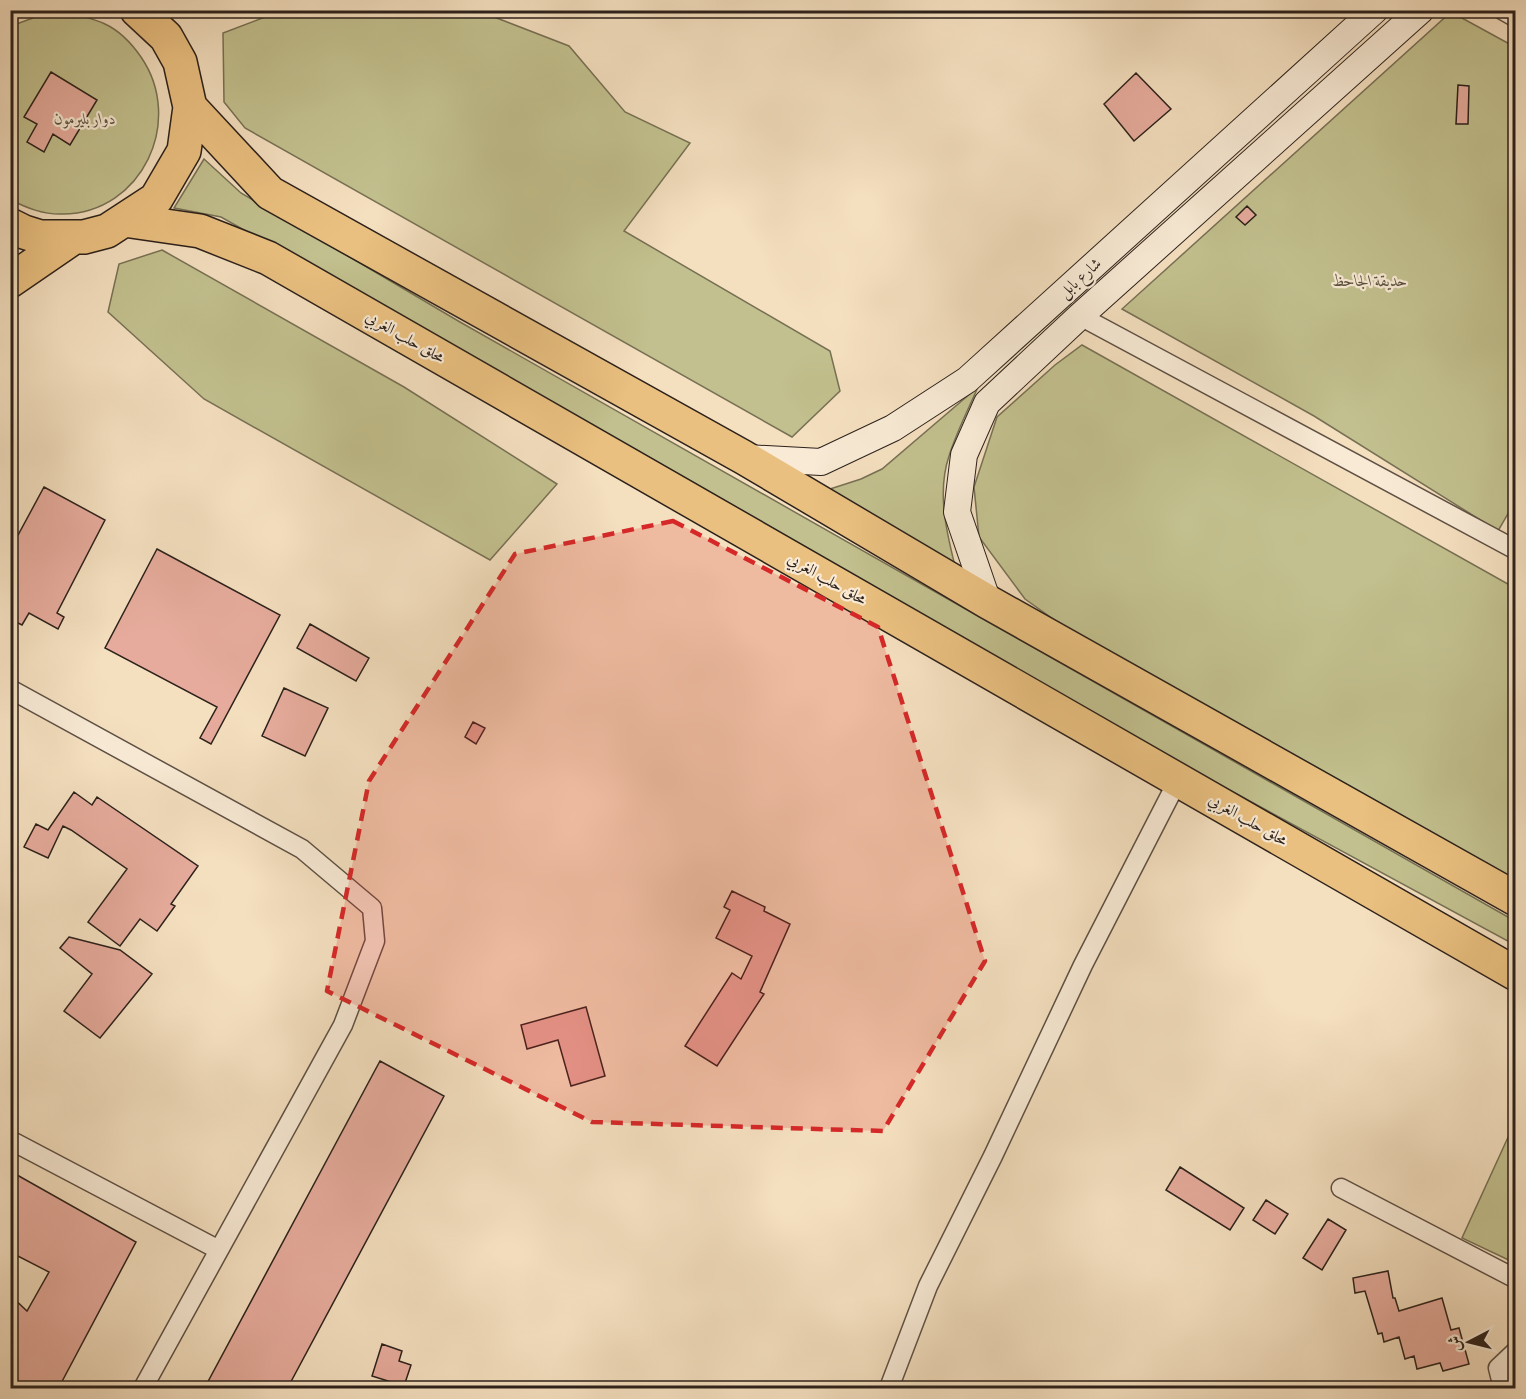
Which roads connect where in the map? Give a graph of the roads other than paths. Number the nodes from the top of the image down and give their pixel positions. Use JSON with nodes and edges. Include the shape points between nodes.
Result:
{"nodes":[{"id":1,"x":137,"y":10,"type":"edge"},
{"id":2,"x":1375,"y":10,"type":"edge"},
{"id":3,"x":1421,"y":10,"type":"edge"},
{"id":4,"x":1502,"y":10,"type":"edge"},
{"id":5,"x":1515,"y":18,"type":"edge"},
{"id":6,"x":190,"y":107,"type":"junction"},
{"id":7,"x":124,"y":220,"type":"junction"},
{"id":8,"x":10,"y":225,"type":"edge"},
{"id":9,"x":75,"y":237,"type":"junction"},
{"id":10,"x":10,"y":281,"type":"edge"},
{"id":11,"x":1080,"y":316,"type":"junction"},
{"id":12,"x":980,"y":369,"type":"junction"},
{"id":13,"x":999,"y":391,"type":"junction"},
{"id":14,"x":743,"y":457,"type":"junction"},
{"id":15,"x":1514,"y":547,"type":"edge"},
{"id":16,"x":988,"y":602,"type":"junction"},
{"id":17,"x":10,"y":689,"type":"edge"},
{"id":18,"x":1178,"y":780,"type":"junction"},
{"id":19,"x":1515,"y":899,"type":"edge"},
{"id":20,"x":1515,"y":974,"type":"edge"},
{"id":21,"x":10,"y":1140,"type":"edge"},
{"id":22,"x":1341,"y":1188,"type":"dead end"},
{"id":23,"x":219,"y":1250,"type":"junction"},
{"id":24,"x":1515,"y":1279,"type":"edge"},
{"id":25,"x":1515,"y":1351,"type":"edge"},
{"id":26,"x":143,"y":1389,"type":"edge"},
{"id":27,"x":889,"y":1389,"type":"edge"},
{"id":28,"x":1503,"y":1389,"type":"edge"}],
"edges":[{"from":1,"to":6,"type":"highway","via":[[166,37],[180,62]]},
{"from":2,"to":12,"type":"street","name":"شارع بابل"},
{"from":3,"to":11,"type":"street"},
{"from":4,"to":5,"type":"street"},
{"from":6,"to":7,"type":"highway","via":[[184,151],[156,199]]},
{"from":6,"to":14,"type":"highway","via":[[270,193]]},
{"from":7,"to":9,"type":"highway","via":[[107,231]]},
{"from":7,"to":18,"type":"highway","name":"محلق حلب الغربي","via":[[200,231],[268,258]]},
{"from":8,"to":9,"type":"highway","via":[[40,237]]},
{"from":9,"to":10,"type":"highway"},
{"from":11,"to":13,"type":"street"},
{"from":11,"to":15,"type":"street"},
{"from":12,"to":13,"type":"street"},
{"from":12,"to":14,"type":"street","name":"شارع بابل","via":[[893,428],[821,462]]},
{"from":13,"to":16,"type":"street","via":[[987,403],[964,455],[957,513]]},
{"from":14,"to":16,"type":"highway"},
{"from":16,"to":19,"type":"highway"},
{"from":17,"to":23,"type":"street","via":[[302,849],[372,908],[375,941],[343,1025]]},
{"from":18,"to":20,"type":"highway","name":"محلق حلب الغربي"},
{"from":18,"to":27,"type":"street","via":[[1083,965],[928,1286]]},
{"from":21,"to":23,"type":"street"},
{"from":22,"to":24,"type":"street"},
{"from":23,"to":26,"type":"street"},
{"from":25,"to":28,"type":"street","via":[[1498,1368]]}]}
